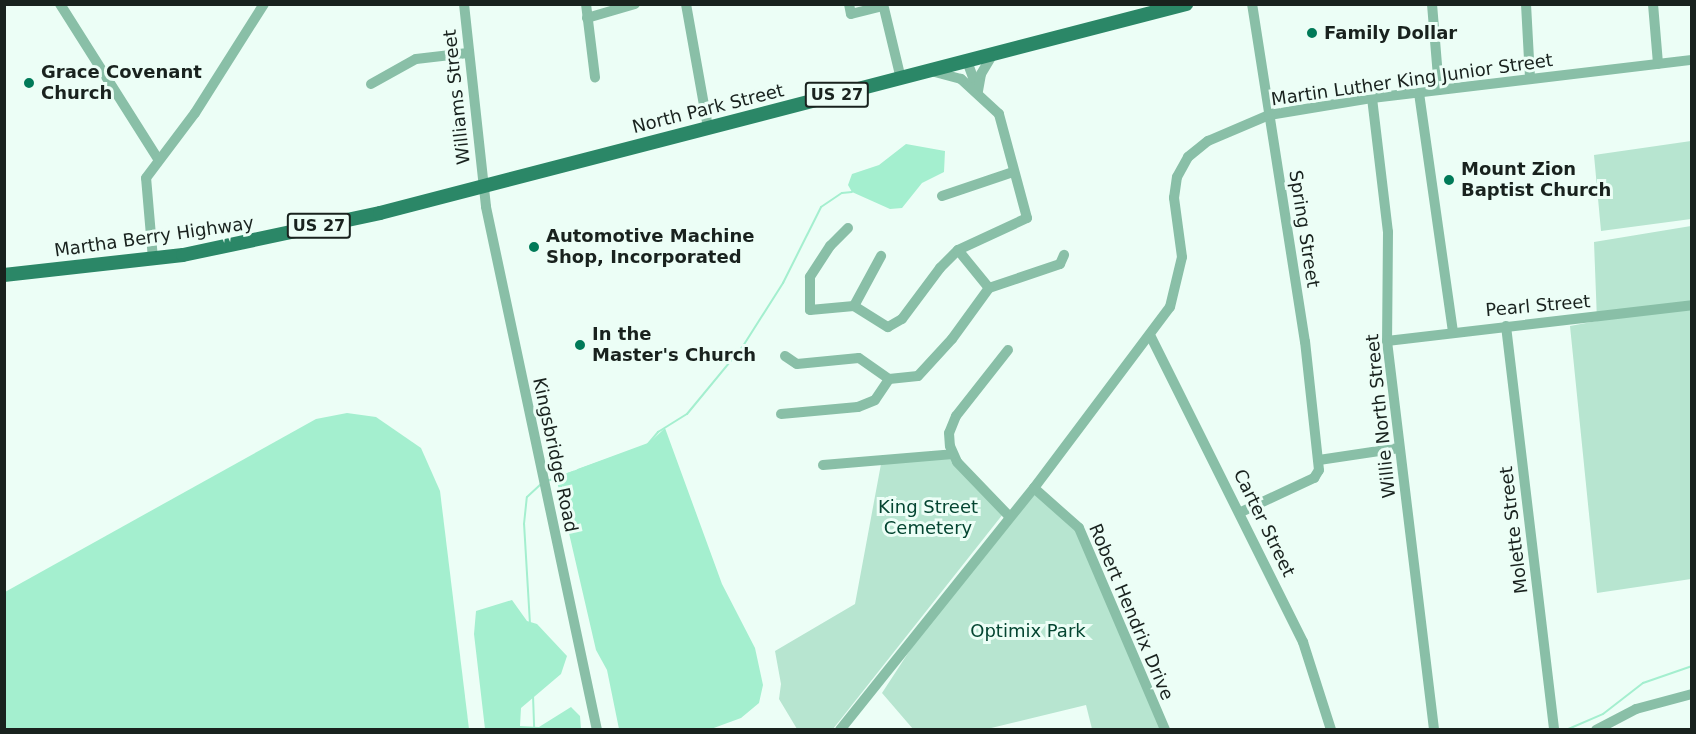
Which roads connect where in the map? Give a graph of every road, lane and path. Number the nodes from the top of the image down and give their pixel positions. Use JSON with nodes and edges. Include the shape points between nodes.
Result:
{"nodes":[{"id":1,"x":60,"y":4,"type":"edge"},
{"id":2,"x":264,"y":4,"type":"edge"},
{"id":3,"x":464,"y":4,"type":"edge"},
{"id":4,"x":585,"y":4,"type":"edge"},
{"id":5,"x":635,"y":4,"type":"edge"},
{"id":6,"x":686,"y":4,"type":"edge"},
{"id":7,"x":849,"y":4,"type":"edge"},
{"id":8,"x":1186,"y":4,"type":"edge"},
{"id":9,"x":1252,"y":4,"type":"edge"},
{"id":10,"x":1432,"y":4,"type":"edge"},
{"id":11,"x":1526,"y":4,"type":"edge"},
{"id":12,"x":1653,"y":4,"type":"edge"},
{"id":13,"x":883,"y":5,"type":"edge"},
{"id":14,"x":1142,"y":10,"type":"edge"},
{"id":15,"x":587,"y":18,"type":"junction"},
{"id":16,"x":468,"y":53,"type":"junction"},
{"id":17,"x":993,"y":54,"type":"junction"},
{"id":18,"x":1692,"y":60,"type":"edge"},
{"id":19,"x":967,"y":61,"type":"junction"},
{"id":20,"x":1658,"y":64,"type":"junction"},
{"id":21,"x":931,"y":71,"type":"junction"},
{"id":22,"x":595,"y":77,"type":"dead end"},
{"id":23,"x":901,"y":79,"type":"junction"},
{"id":24,"x":1530,"y":79,"type":"junction"},
{"id":25,"x":371,"y":84,"type":"dead end"},
{"id":26,"x":1439,"y":90,"type":"junction"},
{"id":27,"x":978,"y":91,"type":"junction"},
{"id":28,"x":1419,"y":93,"type":"junction"},
{"id":29,"x":1372,"y":98,"type":"junction"},
{"id":30,"x":1269,"y":115,"type":"junction"},
{"id":31,"x":708,"y":128,"type":"junction"},
{"id":32,"x":158,"y":159,"type":"junction"},
{"id":33,"x":1013,"y":172,"type":"junction"},
{"id":34,"x":483,"y":187,"type":"junction"},
{"id":35,"x":942,"y":196,"type":"dead end"},
{"id":36,"x":848,"y":228,"type":"dead end"},
{"id":37,"x":958,"y":250,"type":"junction"},
{"id":38,"x":1064,"y":255,"type":"dead end"},
{"id":39,"x":881,"y":256,"type":"dead end"},
{"id":40,"x":153,"y":259,"type":"junction"},
{"id":41,"x":4,"y":275,"type":"edge"},
{"id":42,"x":989,"y":288,"type":"junction"},
{"id":43,"x":1692,"y":305,"type":"edge"},
{"id":44,"x":854,"y":306,"type":"junction"},
{"id":45,"x":1506,"y":326,"type":"junction"},
{"id":46,"x":1453,"y":331,"type":"junction"},
{"id":47,"x":1151,"y":337,"type":"junction"},
{"id":48,"x":1387,"y":340,"type":"junction"},
{"id":49,"x":1008,"y":350,"type":"dead end"},
{"id":50,"x":785,"y":356,"type":"dead end"},
{"id":51,"x":889,"y":379,"type":"junction"},
{"id":52,"x":781,"y":414,"type":"dead end"},
{"id":53,"x":1399,"y":448,"type":"junction"},
{"id":54,"x":953,"y":454,"type":"junction"},
{"id":55,"x":1319,"y":460,"type":"junction"},
{"id":56,"x":823,"y":465,"type":"dead end"},
{"id":57,"x":1034,"y":488,"type":"junction"},
{"id":58,"x":1241,"y":512,"type":"junction"},
{"id":59,"x":1011,"y":517,"type":"junction"},
{"id":60,"x":1692,"y":694,"type":"edge"},
{"id":61,"x":597,"y":729,"type":"edge"},
{"id":62,"x":840,"y":729,"type":"edge"},
{"id":63,"x":1165,"y":729,"type":"edge"},
{"id":64,"x":1331,"y":729,"type":"edge"},
{"id":65,"x":1434,"y":729,"type":"edge"},
{"id":66,"x":1554,"y":729,"type":"edge"},
{"id":67,"x":1596,"y":729,"type":"edge"}],
"edges":[{"from":1,"to":32,"type":"street"},
{"from":2,"to":32,"type":"street","via":[[195,113]]},
{"from":3,"to":16,"type":"street","name":"Williams Street"},
{"from":4,"to":15,"type":"street"},
{"from":5,"to":15,"type":"street"},
{"from":6,"to":31,"type":"street"},
{"from":7,"to":13,"type":"street","via":[[850,14]]},
{"from":8,"to":14,"type":"main road","name":"North Park Street","number":"US 27"},
{"from":9,"to":30,"type":"street","name":"Spring Street"},
{"from":10,"to":26,"type":"street"},
{"from":11,"to":24,"type":"street"},
{"from":12,"to":20,"type":"street"},
{"from":13,"to":23,"type":"street"},
{"from":14,"to":17,"type":"main road","name":"North Park Street","number":"US 27"},
{"from":15,"to":22,"type":"street"},
{"from":16,"to":25,"type":"street","via":[[416,59]]},
{"from":16,"to":34,"type":"street","name":"Williams Street"},
{"from":17,"to":19,"type":"main road","name":"North Park Street","number":"US 27"},
{"from":17,"to":27,"type":"street","via":[[981,74]]},
{"from":18,"to":20,"type":"street","name":"Martin Luther King Junior Street"},
{"from":19,"to":21,"type":"main road","name":"North Park Street","number":"US 27"},
{"from":19,"to":27,"type":"street"},
{"from":20,"to":24,"type":"street","name":"Martin Luther King Junior Street"},
{"from":21,"to":23,"type":"main road","name":"North Park Street","number":"US 27"},
{"from":21,"to":27,"type":"street","via":[[961,80]]},
{"from":23,"to":31,"type":"main road","name":"North Park Street","number":"US 27"},
{"from":24,"to":26,"type":"street","name":"Martin Luther King Junior Street"},
{"from":26,"to":28,"type":"street","name":"Martin Luther King Junior Street"},
{"from":27,"to":33,"type":"street","via":[[999,114]]},
{"from":28,"to":29,"type":"street","name":"Martin Luther King Junior Street"},
{"from":28,"to":46,"type":"street"},
{"from":29,"to":30,"type":"street","name":"Martin Luther King Junior Street"},
{"from":29,"to":48,"type":"street","name":"Willie North Street","via":[[1388,232]]},
{"from":30,"to":47,"type":"street","name":"Martin Luther King Junior Street","via":[[1208,141],[1188,157],[1177,177],[1174,198],[1182,257],[1179,283],[1170,307]]},
{"from":30,"to":55,"type":"street","name":"Spring Street"},
{"from":31,"to":34,"type":"main road","name":"North Park Street","number":"US 27"},
{"from":32,"to":40,"type":"street","via":[[146,178],[144,192]]},
{"from":33,"to":35,"type":"street"},
{"from":33,"to":37,"type":"street","via":[[1027,218]]},
{"from":34,"to":40,"type":"main road","name":"Martha Berry Highway","number":"US 27","via":[[236,245]]},
{"from":34,"to":61,"type":"street","name":"Kingsbridge Road"},
{"from":36,"to":44,"type":"street","via":[[830,246],[810,277],[807,293],[810,310]]},
{"from":37,"to":42,"type":"street"},
{"from":37,"to":44,"type":"street","via":[[895,325],[888,327]]},
{"from":38,"to":42,"type":"street","via":[[1060,264]]},
{"from":39,"to":44,"type":"street"},
{"from":40,"to":41,"type":"main road","name":"Martha Berry Highway","number":"US 27"},
{"from":42,"to":51,"type":"street","via":[[926,371],[906,379]]},
{"from":43,"to":45,"type":"street","name":"Pearl Street"},
{"from":45,"to":46,"type":"street","name":"Pearl Street"},
{"from":45,"to":66,"type":"street","name":"Molette Street"},
{"from":46,"to":48,"type":"street","name":"Pearl Street"},
{"from":47,"to":57,"type":"street","name":"Martin Luther King Junior Street"},
{"from":47,"to":58,"type":"street","name":"Carter Street"},
{"from":48,"to":53,"type":"street","name":"Willie North Street"},
{"from":49,"to":54,"type":"street","via":[[956,416],[949,430]]},
{"from":50,"to":51,"type":"street","via":[[797,364],[859,358]]},
{"from":51,"to":52,"type":"street","via":[[875,400],[858,407]]},
{"from":53,"to":55,"type":"street"},
{"from":53,"to":65,"type":"street","name":"Willie North Street"},
{"from":54,"to":56,"type":"street"},
{"from":54,"to":59,"type":"street"},
{"from":55,"to":58,"type":"street","via":[[1314,478]]},
{"from":57,"to":59,"type":"street","name":"Martin Luther King Junior Street"},
{"from":57,"to":63,"type":"street","name":"Robert Hendrix Drive","via":[[1079,528]]},
{"from":58,"to":64,"type":"street","name":"Carter Street","via":[[1303,642]]},
{"from":59,"to":62,"type":"street","name":"Martin Luther King Junior Street"},
{"from":60,"to":67,"type":"street","via":[[1636,709]]}]}
